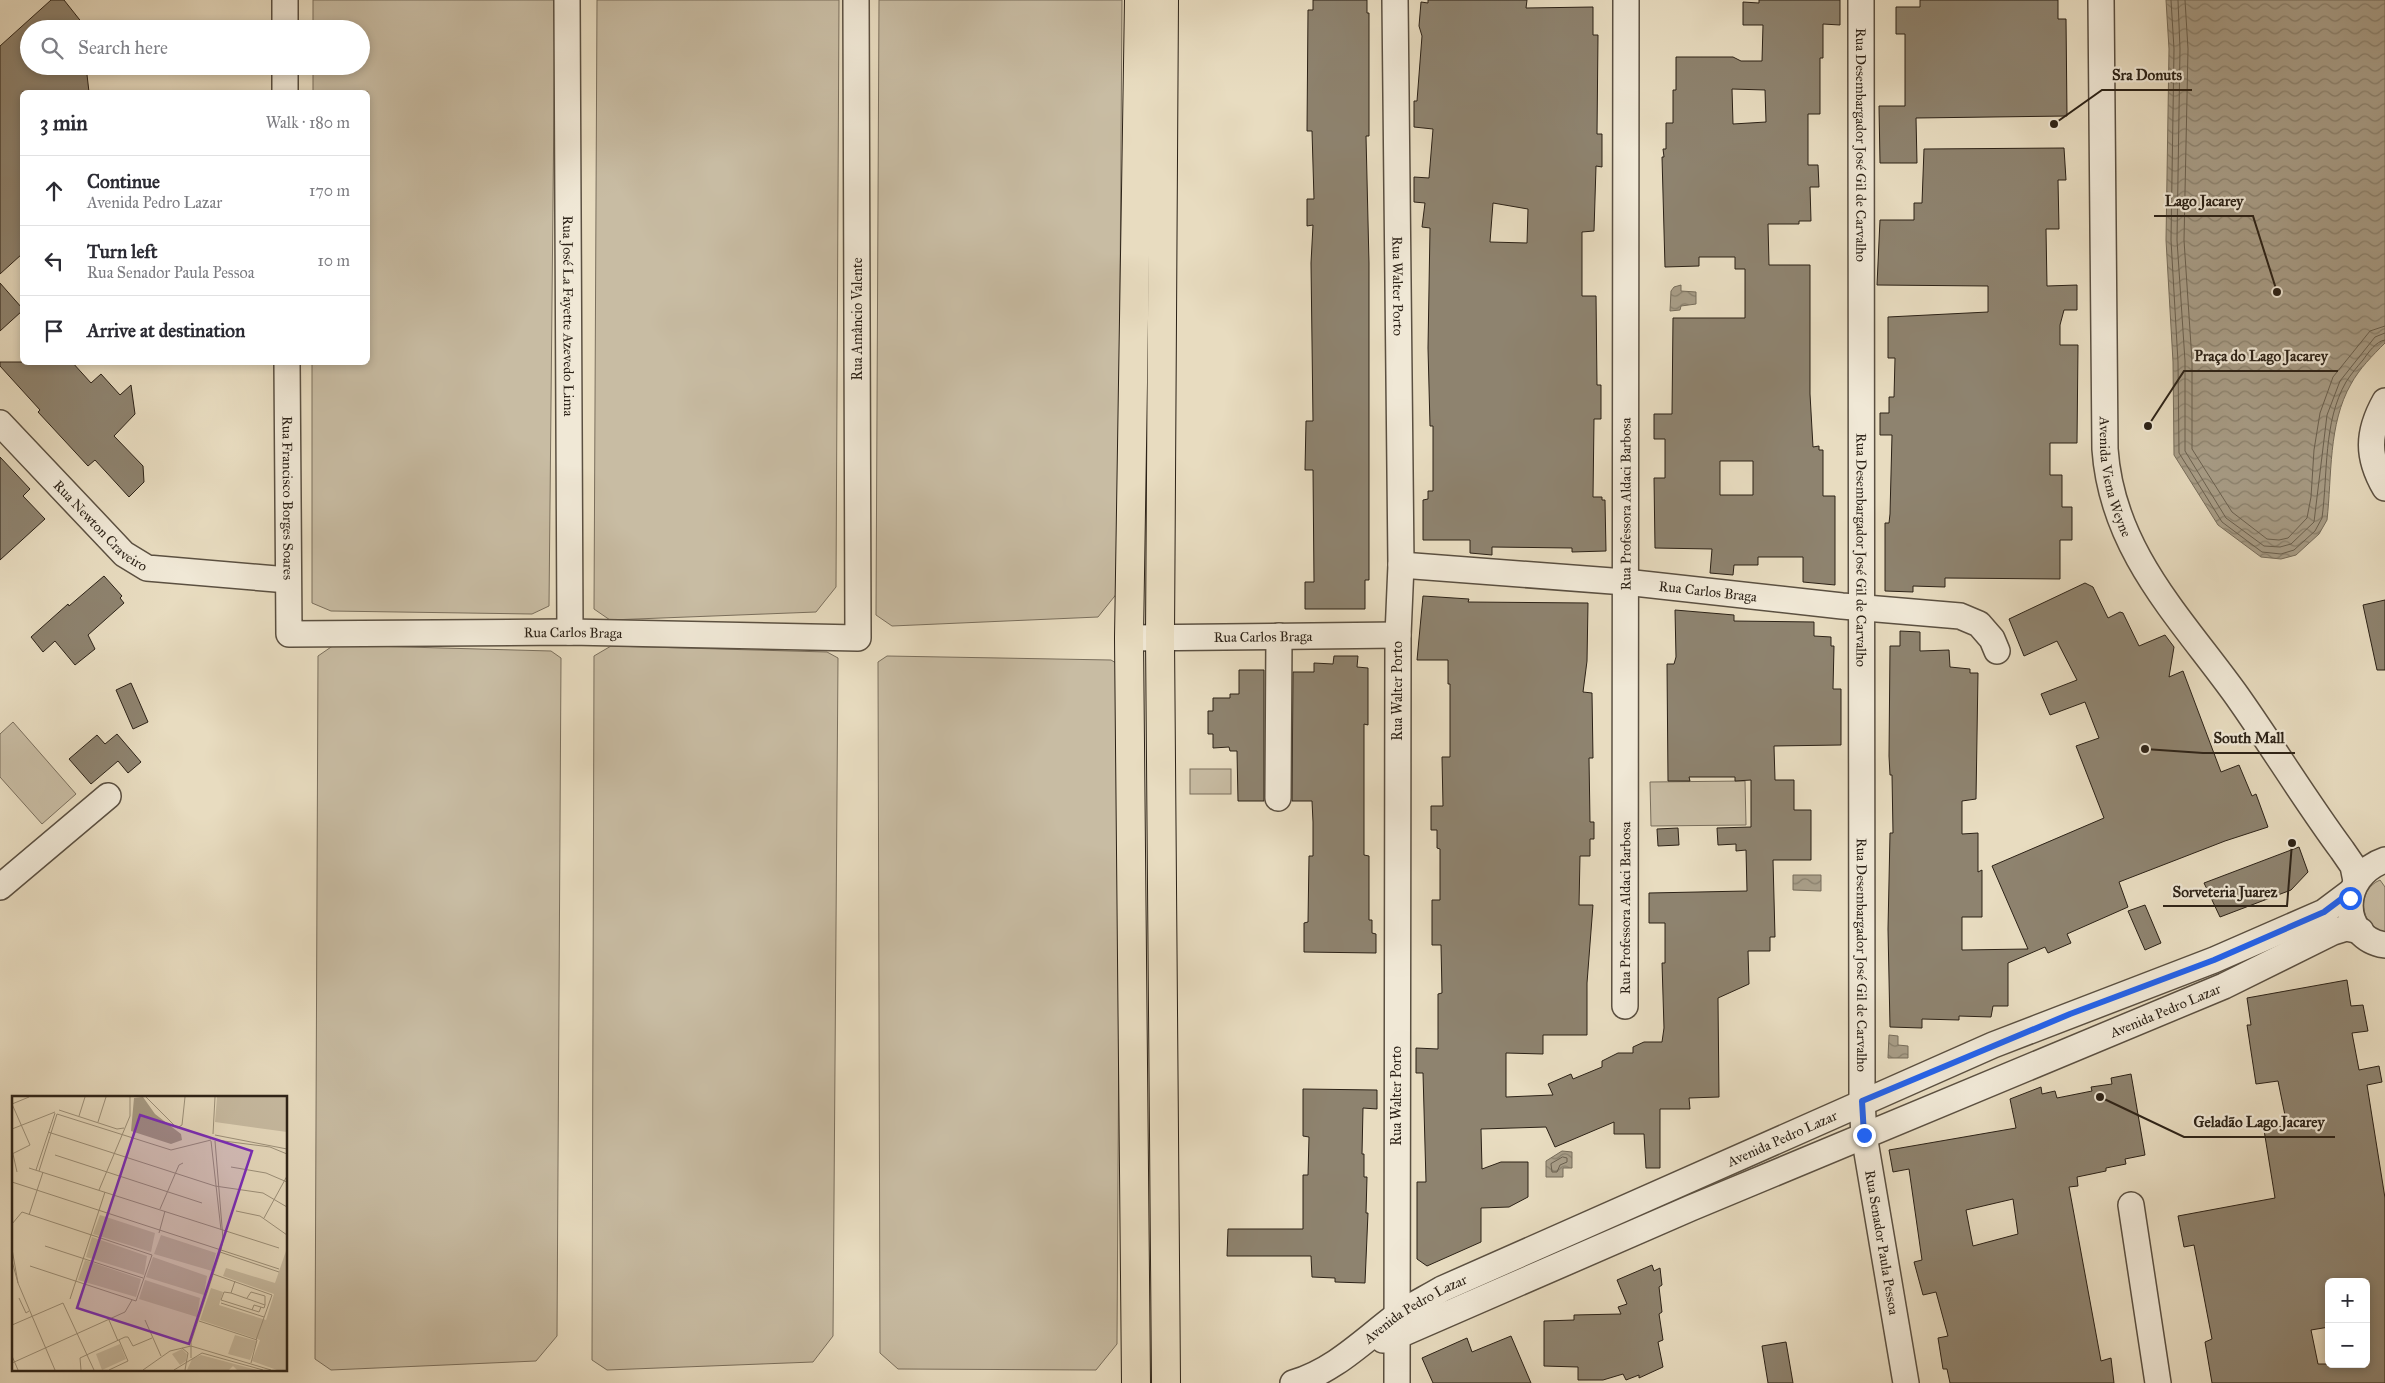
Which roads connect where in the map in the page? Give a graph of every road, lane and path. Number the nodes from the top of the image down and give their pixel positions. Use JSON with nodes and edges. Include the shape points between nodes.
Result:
{"nodes":[{"id":1,"x":285,"y":0,"type":"edge"},
{"id":2,"x":567,"y":0,"type":"edge"},
{"id":3,"x":856,"y":0,"type":"edge"},
{"id":4,"x":1139,"y":0,"type":"edge"},
{"id":5,"x":1164,"y":0,"type":"edge"},
{"id":6,"x":1394,"y":0,"type":"edge"},
{"id":7,"x":1626,"y":0,"type":"edge"},
{"id":8,"x":1861,"y":0,"type":"edge"},
{"id":9,"x":2101,"y":0,"type":"edge"},
{"id":10,"x":285,"y":20,"type":"edge"},
{"id":11,"x":285,"y":75,"type":"edge"},
{"id":12,"x":285,"y":90,"type":"edge"},
{"id":13,"x":287,"y":365,"type":"edge"},
{"id":14,"x":2385,"y":401,"type":"edge"},
{"id":15,"x":0,"y":423,"type":"edge"},
{"id":16,"x":2385,"y":488,"type":"edge"},
{"id":17,"x":1401,"y":565,"type":"junction"},
{"id":18,"x":288,"y":580,"type":"junction"},
{"id":19,"x":1625,"y":582,"type":"junction"},
{"id":20,"x":1863,"y":608,"type":"junction"},
{"id":21,"x":570,"y":632,"type":"junction"},
{"id":22,"x":289,"y":634,"type":"joint"},
{"id":23,"x":1398,"y":635,"type":"junction"},
{"id":24,"x":1279,"y":636,"type":"junction"},
{"id":25,"x":1160,"y":637,"type":"junction"},
{"id":26,"x":858,"y":638,"type":"joint"},
{"id":27,"x":1129,"y":638,"type":"junction"},
{"id":28,"x":1997,"y":650,"type":"dead end"},
{"id":29,"x":108,"y":796,"type":"dead end"},
{"id":30,"x":1278,"y":798,"type":"dead end"},
{"id":31,"x":1162,"y":839,"type":"junction"},
{"id":32,"x":1131,"y":840,"type":"junction"},
{"id":33,"x":2385,"y":860,"type":"edge"},
{"id":34,"x":2354,"y":886,"type":"junction"},
{"id":35,"x":0,"y":887,"type":"edge"},
{"id":36,"x":2361,"y":931,"type":"junction"},
{"id":37,"x":2384,"y":951,"type":"edge"},
{"id":38,"x":1625,"y":1006,"type":"dead end"},
{"id":39,"x":2070,"y":1014,"type":"junction"},
{"id":40,"x":2083,"y":1043,"type":"junction"},
{"id":41,"x":1862,"y":1101,"type":"junction"},
{"id":42,"x":1864,"y":1135,"type":"junction"},
{"id":43,"x":1134,"y":1143,"type":"junction"},
{"id":44,"x":1164,"y":1145,"type":"junction"},
{"id":45,"x":1680,"y":1182,"type":"junction"},
{"id":46,"x":2131,"y":1206,"type":"dead end"},
{"id":47,"x":1691,"y":1208,"type":"junction"},
{"id":48,"x":1397,"y":1326,"type":"junction"},
{"id":49,"x":1136,"y":1383,"type":"edge"},
{"id":50,"x":1166,"y":1383,"type":"edge"},
{"id":51,"x":1293,"y":1383,"type":"edge"},
{"id":52,"x":1397,"y":1383,"type":"edge"},
{"id":53,"x":1906,"y":1383,"type":"edge"},
{"id":54,"x":2158,"y":1383,"type":"edge"}],
"edges":[{"from":1,"to":10,"type":"street"},
{"from":2,"to":21,"type":"street","name":"Rua José La Fayette Azevedo Lima"},
{"from":3,"to":26,"type":"street","name":"Rua Amâncio Valente"},
{"from":4,"to":27,"type":"main road"},
{"from":5,"to":25,"type":"main road"},
{"from":6,"to":17,"type":"street","name":"Rua Walter Porto"},
{"from":7,"to":19,"type":"street","name":"Rua Professora Aldaci Barbosa"},
{"from":8,"to":20,"type":"street","name":"Rua Desembargador José Gil de Carvalho"},
{"from":9,"to":34,"type":"street","name":"Avenida Viena Weyne","via":[[2105,449],[2106,472],[2116,510],[2146,572],[2353,866]]},
{"from":11,"to":12,"type":"street"},
{"from":13,"to":18,"type":"street","name":"Rua Francisco Borges Soares"},
{"from":14,"to":16,"type":"street","via":[[2370,440],[2374,466]]},
{"from":15,"to":18,"type":"street","name":"Rua Newton Craveiro","via":[[124,554],[147,568]]},
{"from":17,"to":19,"type":"street","name":"Rua Carlos Braga"},
{"from":17,"to":23,"type":"street","name":"Rua Walter Porto"},
{"from":18,"to":22,"type":"street","name":"Rua Francisco Borges Soares"},
{"from":19,"to":20,"type":"street","name":"Rua Carlos Braga"},
{"from":19,"to":38,"type":"street","name":"Rua Professora Aldaci Barbosa"},
{"from":20,"to":28,"type":"street","name":"Rua Carlos Braga","via":[[1960,616],[1979,624],[1992,638]]},
{"from":20,"to":41,"type":"street","name":"Rua Desembargador José Gil de Carvalho"},
{"from":21,"to":22,"type":"street","name":"Rua Carlos Braga"},
{"from":21,"to":26,"type":"street","name":"Rua Carlos Braga"},
{"from":23,"to":24,"type":"street","name":"Rua Carlos Braga"},
{"from":23,"to":48,"type":"street","name":"Rua Walter Porto"},
{"from":24,"to":25,"type":"street","name":"Rua Carlos Braga"},
{"from":24,"to":30,"type":"street"},
{"from":25,"to":27,"type":"street","name":"Rua Carlos Braga"},
{"from":25,"to":31,"type":"main road"},
{"from":27,"to":32,"type":"main road"},
{"from":29,"to":35,"type":"street"},
{"from":31,"to":32,"type":"main road"},
{"from":31,"to":44,"type":"main road"},
{"from":32,"to":43,"type":"main road"},
{"from":33,"to":34,"type":"street","name":"Avenida Pedro Lazar","via":[[2366,869]]},
{"from":34,"to":36,"type":"street","name":"Avenida Viena Weyne","via":[[2350,909]]},
{"from":34,"to":39,"type":"street","name":"Avenida Pedro Lazar","via":[[2332,908],[2214,960]]},
{"from":36,"to":37,"type":"street"},
{"from":36,"to":40,"type":"street","name":"Avenida Pedro Lazar","via":[[2346,928],[2333,932],[2224,986]]},
{"from":39,"to":40,"type":"street"},
{"from":39,"to":41,"type":"street","name":"Avenida Pedro Lazar"},
{"from":40,"to":42,"type":"street","name":"Avenida Pedro Lazar"},
{"from":41,"to":42,"type":"street","name":"Rua Senador Paula Pessoa"},
{"from":41,"to":45,"type":"street","name":"Avenida Pedro Lazar"},
{"from":42,"to":47,"type":"street","name":"Avenida Pedro Lazar"},
{"from":42,"to":53,"type":"street","name":"Rua Senador Paula Pessoa"},
{"from":43,"to":44,"type":"main road"},
{"from":43,"to":49,"type":"main road"},
{"from":44,"to":50,"type":"main road"},
{"from":45,"to":47,"type":"street"},
{"from":45,"to":48,"type":"street","name":"Avenida Pedro Lazar","via":[[1442,1289]]},
{"from":46,"to":54,"type":"street"},
{"from":47,"to":48,"type":"street","name":"Avenida Pedro Lazar"},
{"from":48,"to":51,"type":"street","name":"Avenida Pedro Lazar","via":[[1321,1372]]},
{"from":48,"to":52,"type":"street","name":"Rua Walter Porto"}]}
